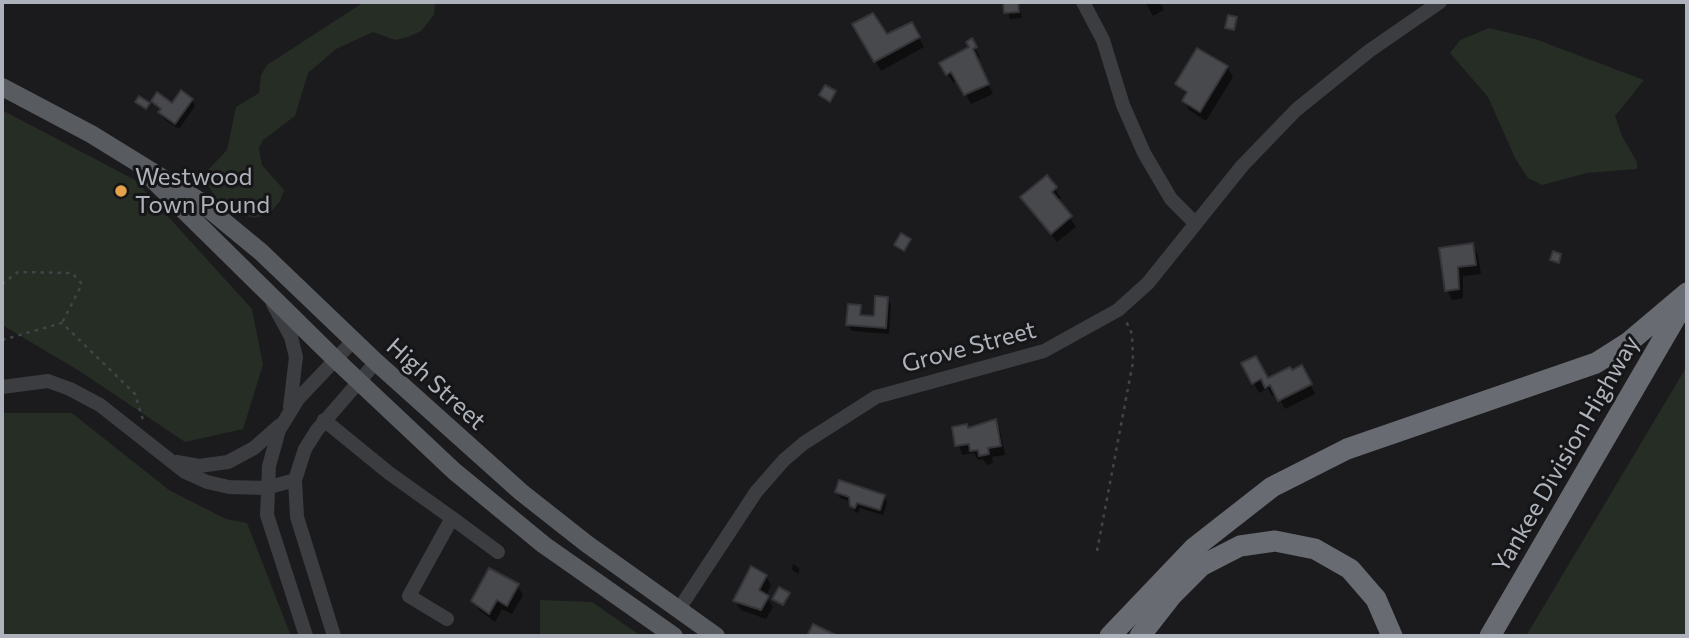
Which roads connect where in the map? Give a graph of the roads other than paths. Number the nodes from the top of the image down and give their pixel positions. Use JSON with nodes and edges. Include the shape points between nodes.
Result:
{"nodes":[{"id":1,"x":1083,"y":2,"type":"edge"},
{"id":2,"x":1440,"y":2,"type":"edge"},
{"id":3,"x":2,"y":87,"type":"edge"},
{"id":4,"x":132,"y":159,"type":"junction"},
{"id":5,"x":1195,"y":223,"type":"junction"},
{"id":6,"x":259,"y":284,"type":"junction"},
{"id":7,"x":1687,"y":296,"type":"edge"},
{"id":8,"x":353,"y":341,"type":"junction"},
{"id":9,"x":335,"y":359,"type":"junction"},
{"id":10,"x":376,"y":362,"type":"junction"},
{"id":11,"x":358,"y":381,"type":"junction"},
{"id":12,"x":2,"y":387,"type":"edge"},
{"id":13,"x":285,"y":419,"type":"junction"},
{"id":14,"x":324,"y":420,"type":"junction"},
{"id":15,"x":160,"y":455,"type":"junction"},
{"id":16,"x":295,"y":480,"type":"junction"},
{"id":17,"x":266,"y":488,"type":"junction"},
{"id":18,"x":452,"y":518,"type":"junction"},
{"id":19,"x":498,"y":552,"type":"dead end"},
{"id":20,"x":679,"y":609,"type":"junction"},
{"id":21,"x":447,"y":619,"type":"dead end"},
{"id":22,"x":306,"y":636,"type":"edge"},
{"id":23,"x":334,"y":636,"type":"edge"},
{"id":24,"x":674,"y":636,"type":"edge"},
{"id":25,"x":716,"y":636,"type":"edge"},
{"id":26,"x":1110,"y":636,"type":"edge"},
{"id":27,"x":1140,"y":636,"type":"edge"},
{"id":28,"x":1392,"y":636,"type":"edge"},
{"id":29,"x":1490,"y":636,"type":"edge"}],
"edges":[{"from":1,"to":5,"type":"street","via":[[1103,40],[1144,153],[1171,199]]},
{"from":2,"to":5,"type":"street","name":"Grove Street","via":[[1368,51],[1296,110]]},
{"from":3,"to":4,"type":"main road","name":"High Street"},
{"from":4,"to":6,"type":"main road","name":"High Street"},
{"from":4,"to":8,"type":"main road","name":"High Street","via":[[183,187],[214,212]]},
{"from":5,"to":20,"type":"street","name":"Grove Street","via":[[1149,282],[1118,310],[1044,351],[887,393],[848,412],[804,443],[766,478]]},
{"from":6,"to":9,"type":"main road","name":"High Street"},
{"from":6,"to":13,"type":"street","via":[[282,317],[294,346],[295,383]]},
{"from":7,"to":26,"type":"highway","via":[[1596,363],[1347,449],[1272,487],[1200,542]]},
{"from":7,"to":29,"type":"highway","name":"Yankee Division Highway"},
{"from":8,"to":9,"type":"street"},
{"from":8,"to":10,"type":"main road","name":"High Street"},
{"from":9,"to":11,"type":"main road","name":"High Street"},
{"from":9,"to":13,"type":"street"},
{"from":10,"to":11,"type":"street"},
{"from":10,"to":20,"type":"main road","name":"High Street","via":[[565,528]]},
{"from":11,"to":14,"type":"street"},
{"from":11,"to":24,"type":"main road","name":"High Street","via":[[430,450],[523,528]]},
{"from":12,"to":15,"type":"street","via":[[48,381],[100,405]]},
{"from":13,"to":15,"type":"street","via":[[254,448],[219,464],[188,465]]},
{"from":13,"to":17,"type":"street","via":[[271,453]]},
{"from":14,"to":16,"type":"street","via":[[304,449]]},
{"from":14,"to":18,"type":"street"},
{"from":15,"to":17,"type":"street","via":[[207,482]]},
{"from":16,"to":17,"type":"street"},
{"from":16,"to":23,"type":"street","via":[[297,517]]},
{"from":17,"to":22,"type":"street","via":[[274,541]]},
{"from":18,"to":19,"type":"street"},
{"from":18,"to":21,"type":"street","via":[[409,596]]},
{"from":20,"to":25,"type":"main road","name":"High Street"},
{"from":27,"to":28,"type":"highway","via":[[1201,566],[1240,546],[1275,541],[1315,549],[1350,569],[1376,599]]}]}
